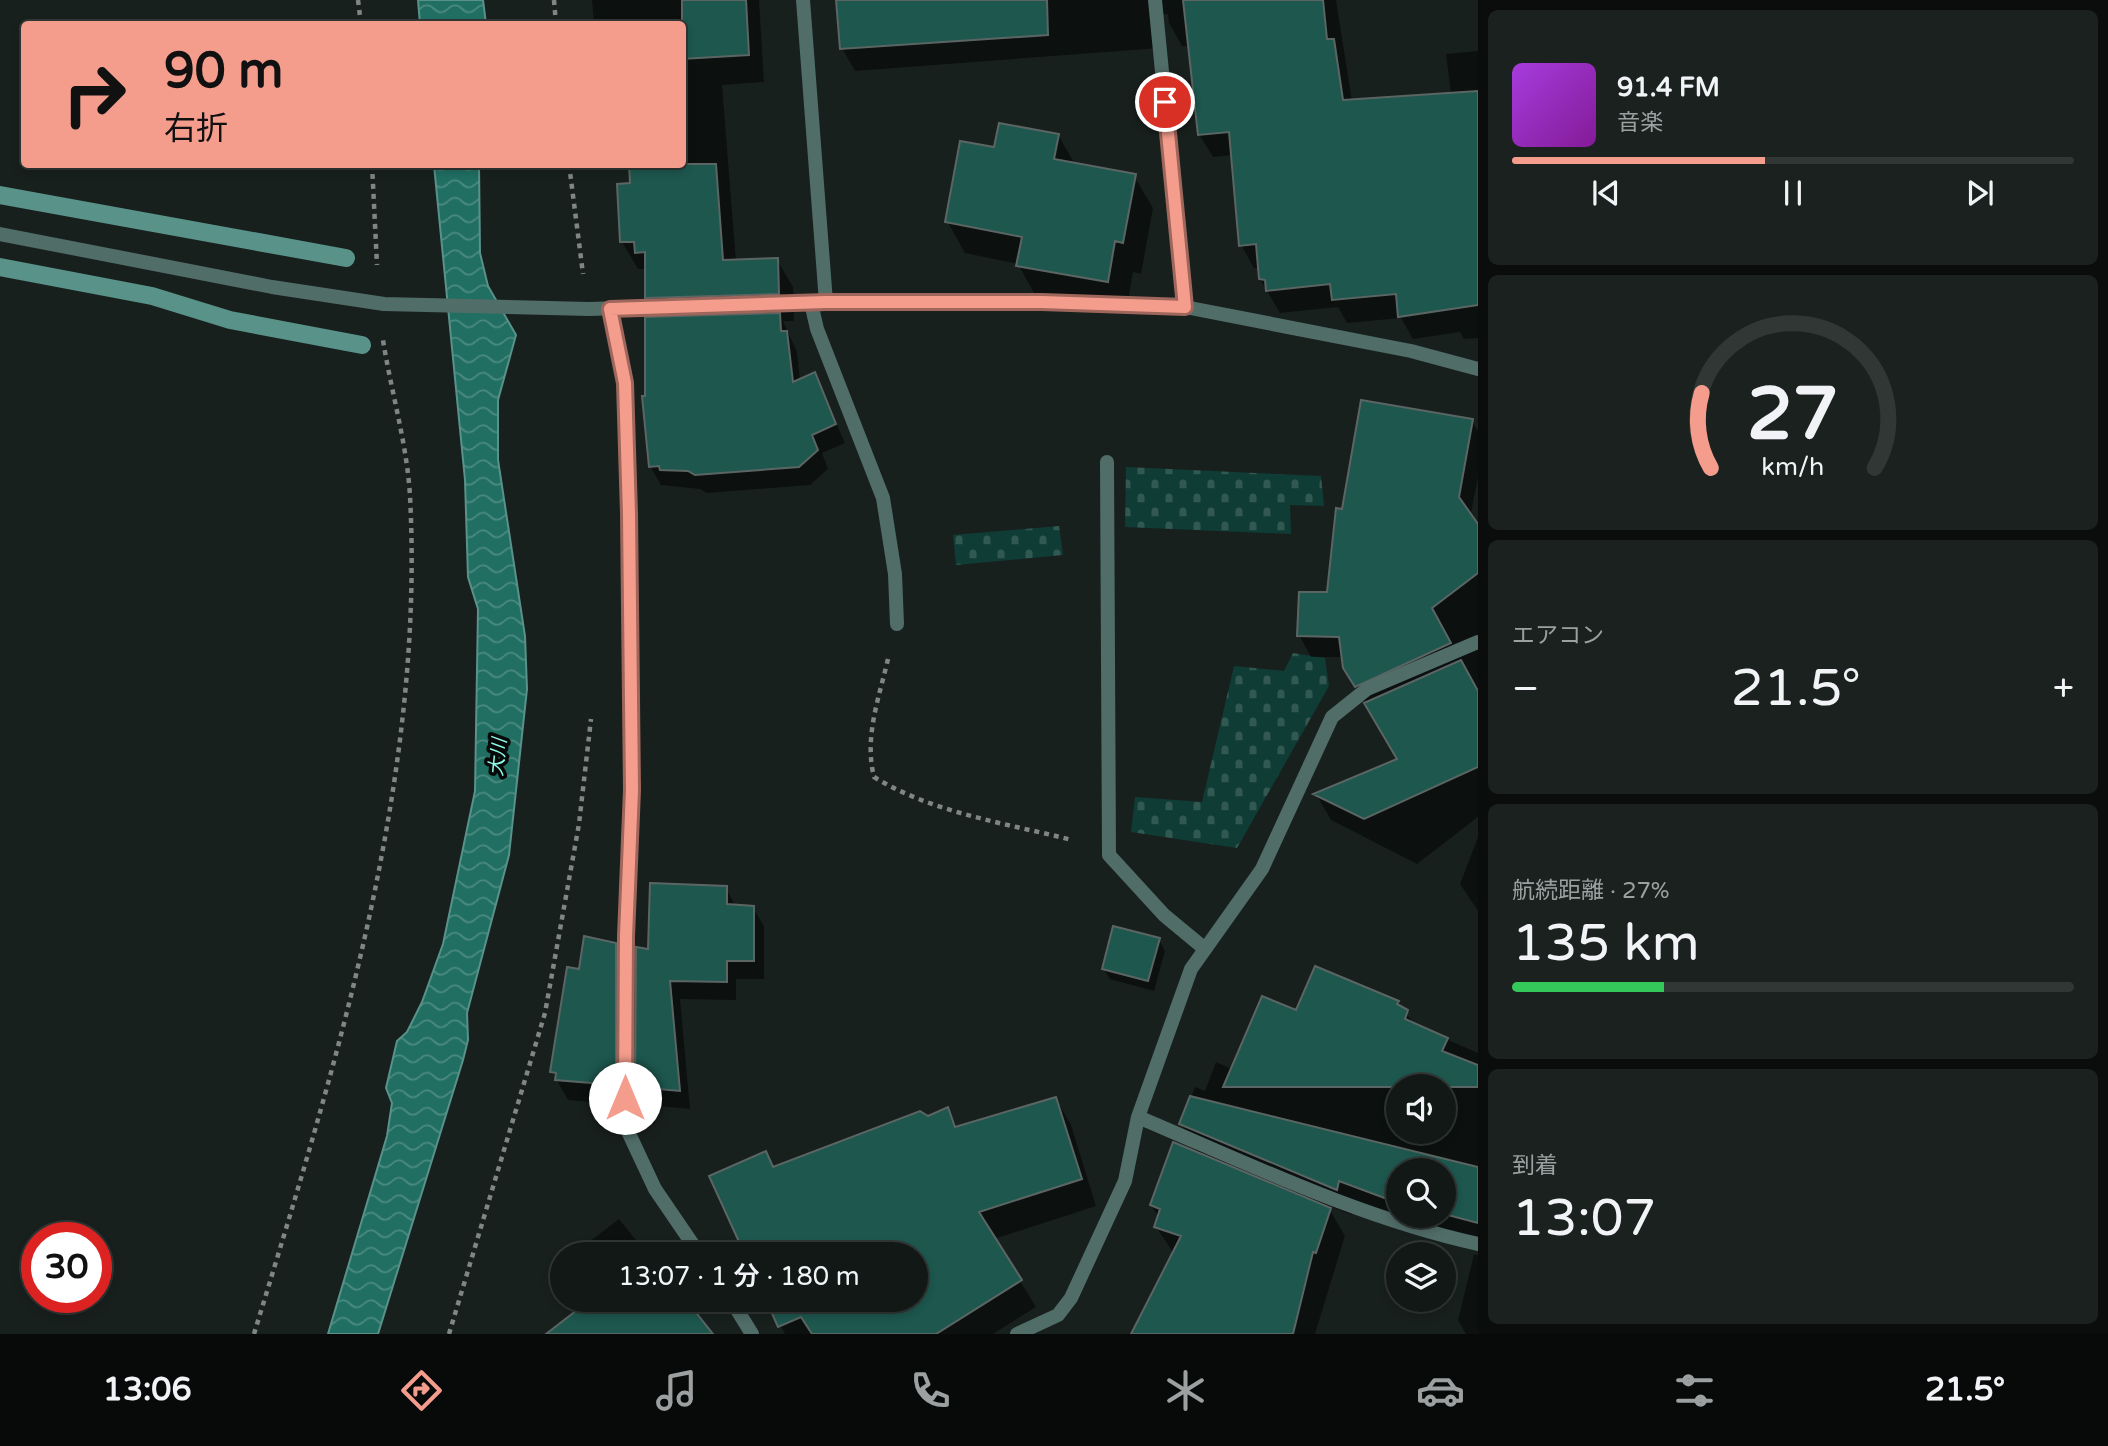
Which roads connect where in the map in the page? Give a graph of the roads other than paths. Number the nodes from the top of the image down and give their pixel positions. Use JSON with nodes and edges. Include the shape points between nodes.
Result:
{"nodes":[{"id":1,"x":803,"y":0,"type":"edge"},
{"id":2,"x":1155,"y":0,"type":"edge"},
{"id":3,"x":0,"y":234,"type":"edge"},
{"id":4,"x":819,"y":302,"type":"junction"},
{"id":5,"x":1185,"y":307,"type":"junction"},
{"id":6,"x":610,"y":309,"type":"junction"},
{"id":7,"x":1478,"y":369,"type":"edge"},
{"id":8,"x":1107,"y":462,"type":"dead end"},
{"id":9,"x":897,"y":624,"type":"road end"},
{"id":10,"x":1478,"y":642,"type":"edge"},
{"id":11,"x":1205,"y":949,"type":"junction"},
{"id":12,"x":1138,"y":1117,"type":"junction"},
{"id":13,"x":691,"y":1242,"type":"edge"},
{"id":14,"x":1478,"y":1244,"type":"edge"},
{"id":15,"x":738,"y":1312,"type":"edge"},
{"id":16,"x":752,"y":1334,"type":"edge"},
{"id":17,"x":1017,"y":1334,"type":"edge"}],
"edges":[{"from":1,"to":4,"type":"street"},
{"from":2,"to":5,"type":"street"},
{"from":3,"to":6,"type":"street","via":[[272,287],[380,303]]},
{"from":4,"to":5,"type":"street"},
{"from":4,"to":6,"type":"street"},
{"from":4,"to":9,"type":"street","via":[[817,329],[883,498],[895,574]]},
{"from":5,"to":7,"type":"street","via":[[1411,351]]},
{"from":6,"to":13,"type":"street","via":[[625,383],[629,514],[632,790],[625,1125],[655,1189]]},
{"from":8,"to":11,"type":"street","via":[[1109,855],[1164,915]]},
{"from":10,"to":11,"type":"street","via":[[1367,689],[1332,717],[1262,869]]},
{"from":11,"to":12,"type":"street","via":[[1191,969]]},
{"from":12,"to":14,"type":"street","via":[[1363,1210]]},
{"from":12,"to":17,"type":"street","via":[[1125,1181],[1072,1298],[1058,1315]]},
{"from":15,"to":16,"type":"street"}]}
